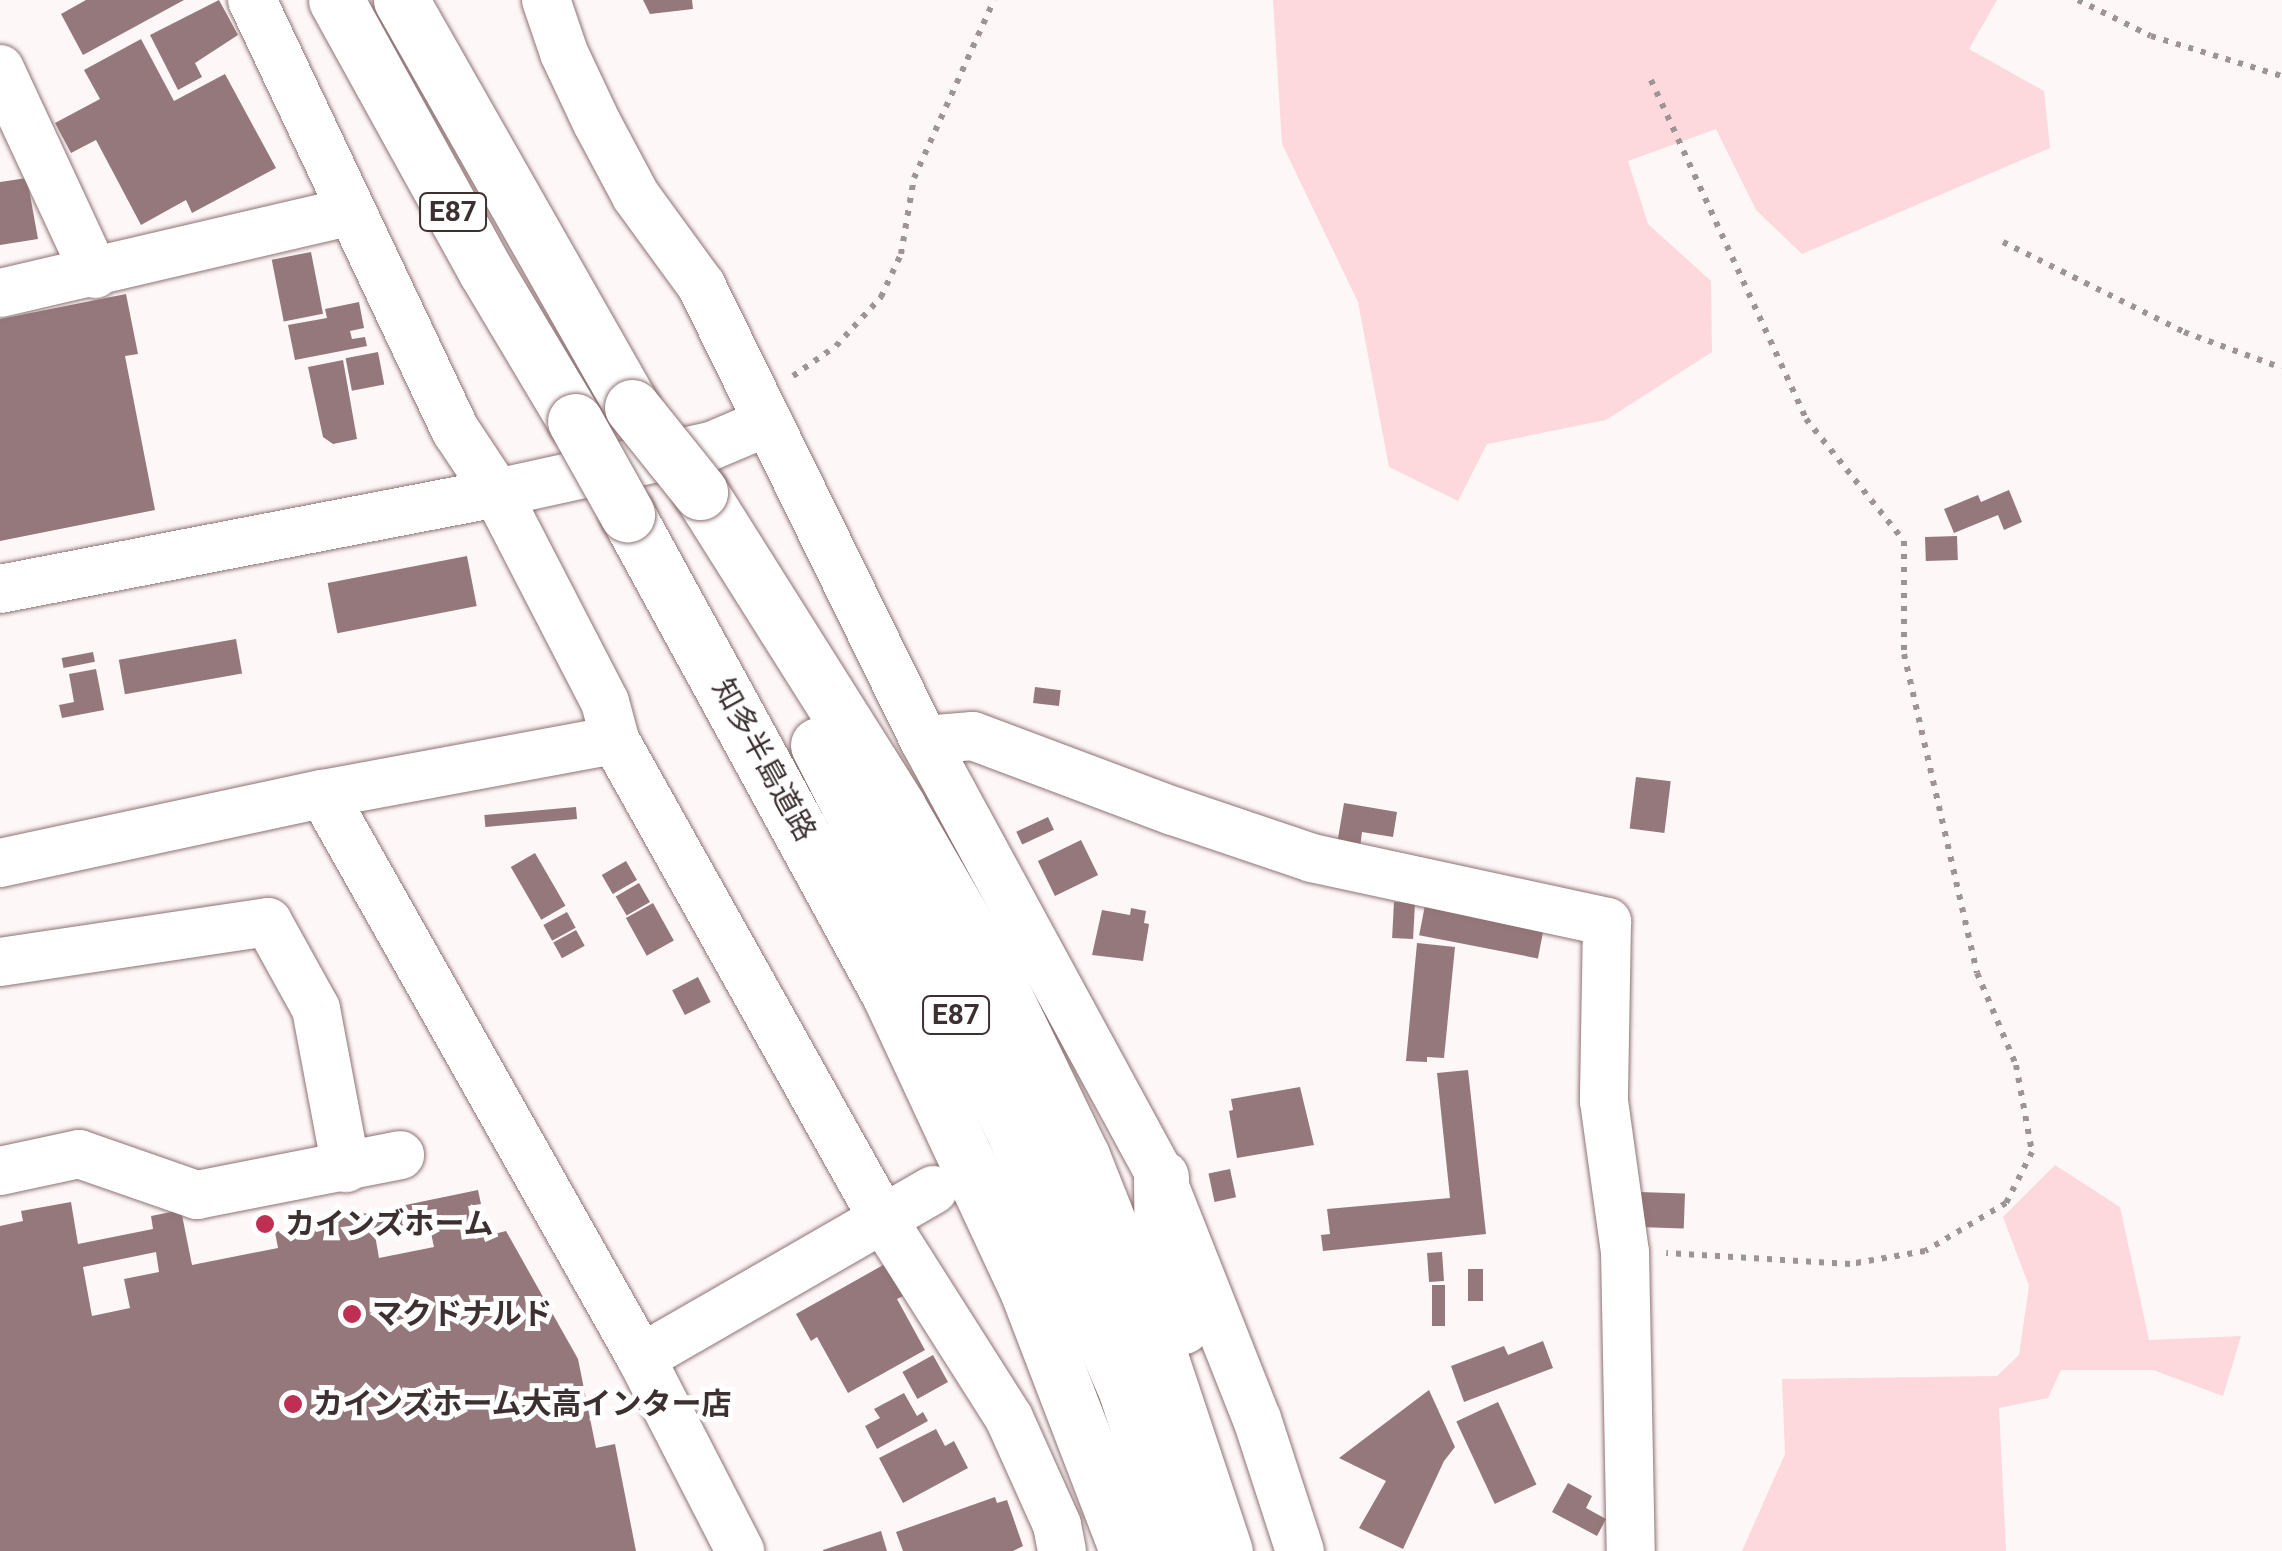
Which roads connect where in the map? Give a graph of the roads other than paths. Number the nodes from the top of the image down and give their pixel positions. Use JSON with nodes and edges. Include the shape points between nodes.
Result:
{"nodes":[{"id":1,"x":252,"y":0,"type":"edge"},
{"id":2,"x":336,"y":0,"type":"edge"},
{"id":3,"x":402,"y":0,"type":"edge"},
{"id":4,"x":546,"y":0,"type":"edge"},
{"id":5,"x":0,"y":69,"type":"edge"},
{"id":6,"x":352,"y":211,"type":"junction"},
{"id":7,"x":95,"y":274,"type":"junction"},
{"id":8,"x":0,"y":293,"type":"edge"},
{"id":9,"x":761,"y":407,"type":"junction"},
{"id":10,"x":497,"y":492,"type":"junction"},
{"id":11,"x":692,"y":497,"type":"junction"},
{"id":12,"x":0,"y":589,"type":"edge"},
{"id":13,"x":614,"y":740,"type":"junction"},
{"id":14,"x":924,"y":740,"type":"junction"},
{"id":15,"x":324,"y":794,"type":"junction"},
{"id":16,"x":0,"y":863,"type":"edge"},
{"id":17,"x":0,"y":962,"type":"edge"},
{"id":18,"x":400,"y":1156,"type":"dead end"},
{"id":19,"x":346,"y":1168,"type":"junction"},
{"id":20,"x":0,"y":1171,"type":"edge"},
{"id":21,"x":1161,"y":1177,"type":"junction"},
{"id":22,"x":933,"y":1190,"type":"dead end"},
{"id":23,"x":884,"y":1222,"type":"junction"},
{"id":24,"x":641,"y":1358,"type":"junction"},
{"id":25,"x":740,"y":1551,"type":"edge"},
{"id":26,"x":1062,"y":1551,"type":"edge"},
{"id":27,"x":1127,"y":1551,"type":"edge"},
{"id":28,"x":1180,"y":1551,"type":"edge"},
{"id":29,"x":1226,"y":1551,"type":"edge"},
{"id":30,"x":1262,"y":1551,"type":"edge"},
{"id":31,"x":1300,"y":1551,"type":"edge"},
{"id":32,"x":1631,"y":1551,"type":"edge"}],
"edges":[{"from":1,"to":6,"type":"street"},
{"from":2,"to":27,"type":"highway","name":"知多半島道路","number":"E87","bridge":true,"via":[[889,994],[1026,1290]]},
{"from":3,"to":11,"type":"highway","number":"E87","bridge":true,"via":[[632,407]]},
{"from":4,"to":9,"type":"street","via":[[597,123],[636,196],[701,285]]},
{"from":5,"to":7,"type":"street"},
{"from":6,"to":7,"type":"street"},
{"from":6,"to":10,"type":"street","via":[[456,430]]},
{"from":7,"to":8,"type":"street"},
{"from":9,"to":10,"type":"street","via":[[711,446]]},
{"from":9,"to":14,"type":"street"},
{"from":10,"to":12,"type":"street"},
{"from":10,"to":13,"type":"street","via":[[604,702]]},
{"from":11,"to":28,"type":"highway","name":"知多半島道路","number":"E87","via":[[1011,1126],[1126,1391]]},
{"from":11,"to":29,"type":"highway","via":[[898,807],[991,968],[1089,1173],[1151,1329]]},
{"from":13,"to":15,"type":"street"},
{"from":13,"to":23,"type":"street"},
{"from":14,"to":21,"type":"street","via":[[1113,1120]]},
{"from":14,"to":32,"type":"street","via":[[973,736],[1312,858],[1607,922],[1604,1101],[1625,1252]]},
{"from":15,"to":16,"type":"street"},
{"from":15,"to":24,"type":"street"},
{"from":17,"to":19,"type":"street","via":[[268,922],[316,1009]]},
{"from":18,"to":19,"type":"street"},
{"from":19,"to":20,"type":"street","via":[[196,1195],[79,1154]]},
{"from":21,"to":30,"type":"highway","via":[[1162,1271]]},
{"from":21,"to":31,"type":"street","via":[[1257,1418]]},
{"from":22,"to":23,"type":"street"},
{"from":23,"to":24,"type":"street"},
{"from":23,"to":26,"type":"street","via":[[1009,1418]]},
{"from":24,"to":25,"type":"street"}]}
